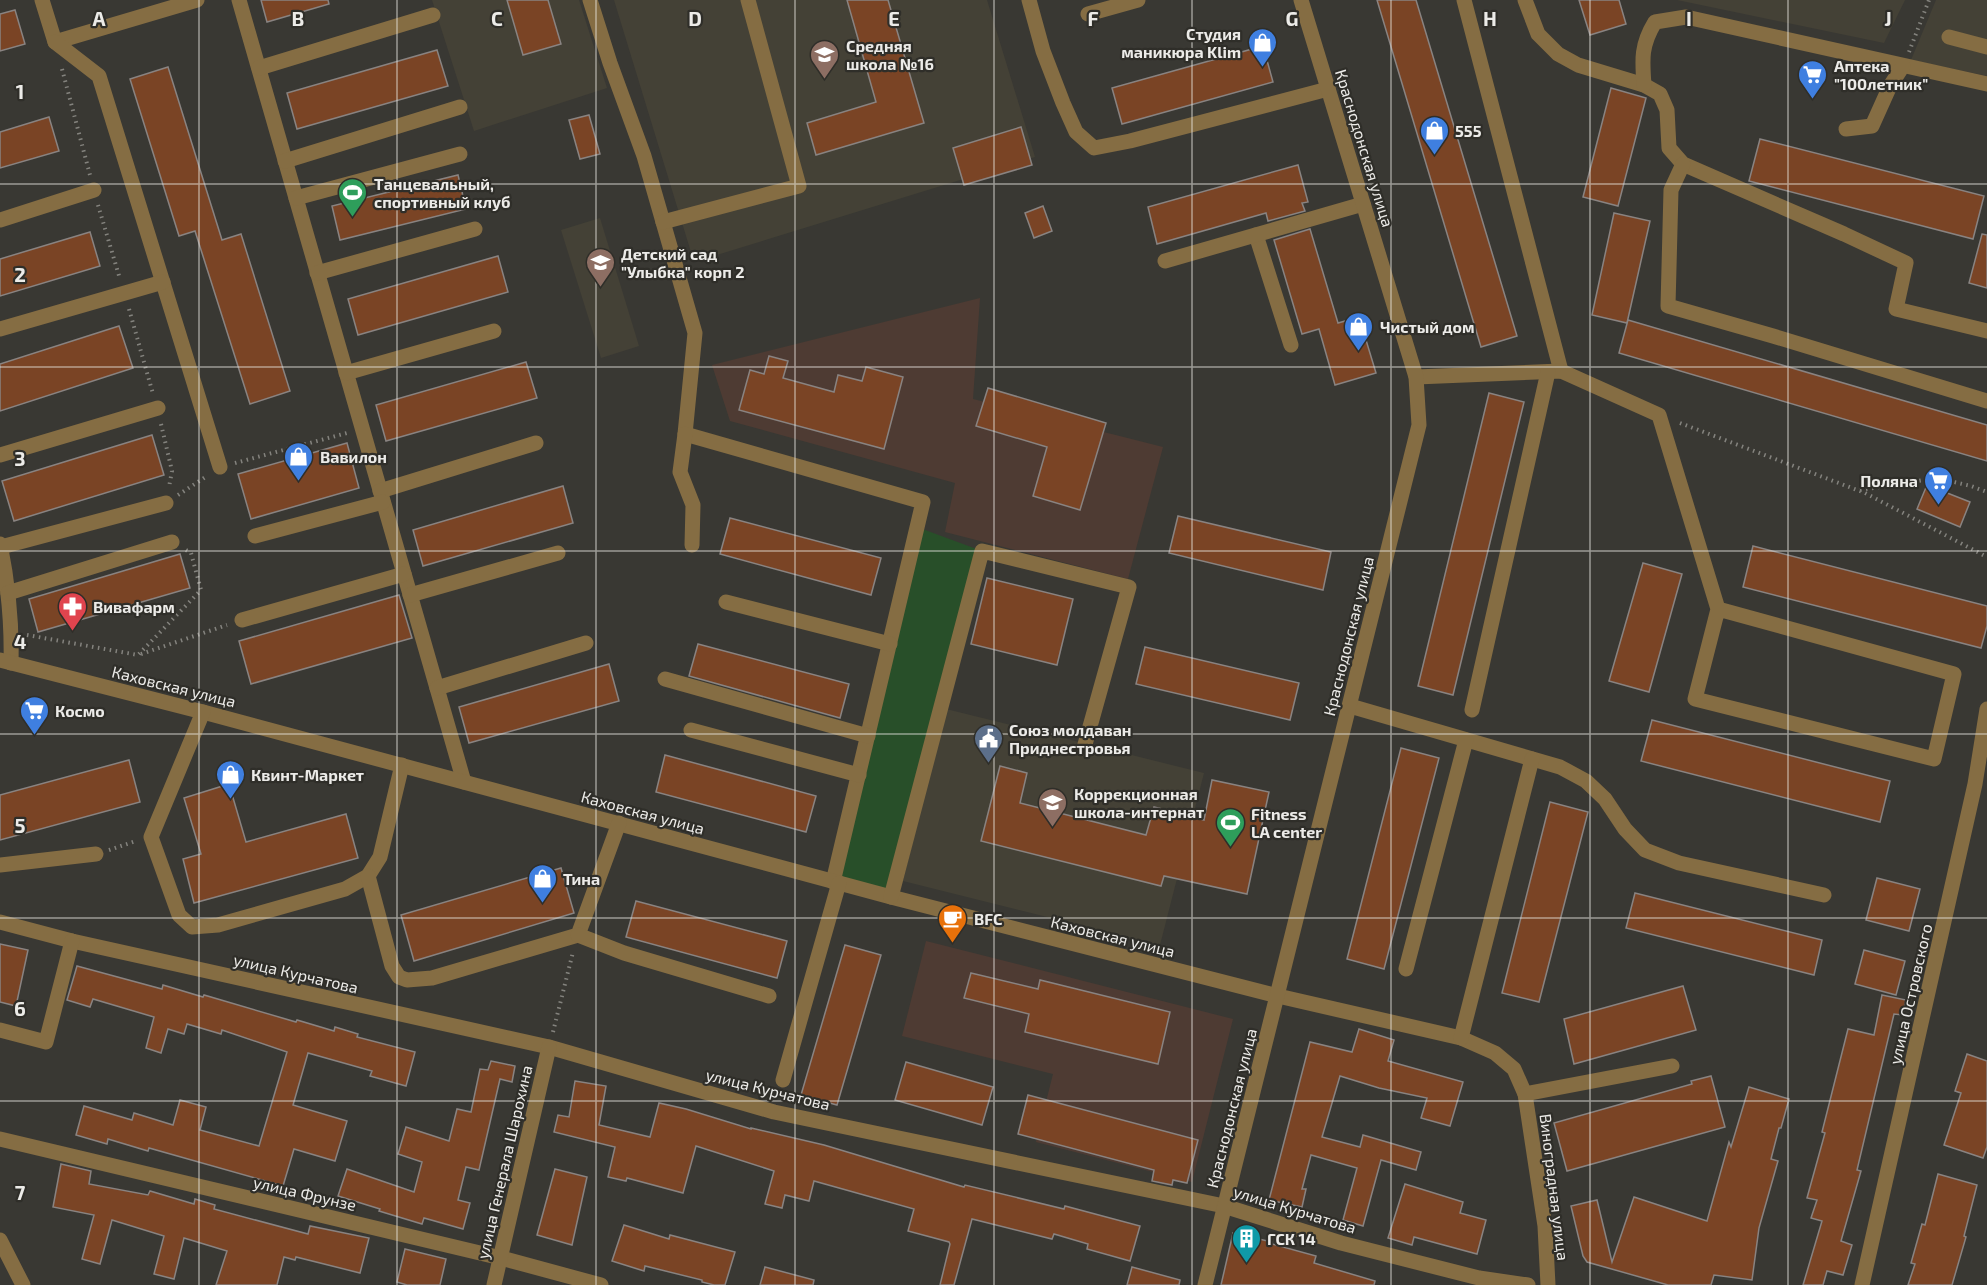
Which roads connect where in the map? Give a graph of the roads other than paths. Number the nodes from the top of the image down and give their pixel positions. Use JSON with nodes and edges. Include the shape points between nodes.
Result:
{"nodes":[{"id":1,"x":42,"y":0,"type":"edge"},
{"id":2,"x":197,"y":0,"type":"edge"},
{"id":3,"x":239,"y":0,"type":"edge"},
{"id":4,"x":590,"y":0,"type":"edge"},
{"id":5,"x":748,"y":0,"type":"edge"},
{"id":6,"x":1029,"y":0,"type":"edge"},
{"id":7,"x":1138,"y":0,"type":"edge"},
{"id":8,"x":1301,"y":0,"type":"edge"},
{"id":9,"x":1464,"y":0,"type":"edge"},
{"id":10,"x":1525,"y":0,"type":"edge"},
{"id":11,"x":1088,"y":14,"type":"dead end"},
{"id":12,"x":433,"y":15,"type":"dead end"},
{"id":13,"x":1949,"y":37,"type":"dead end"},
{"id":14,"x":55,"y":42,"type":"junction"},
{"id":15,"x":1987,"y":47,"type":"edge"},
{"id":16,"x":1903,"y":66,"type":"junction"},
{"id":17,"x":259,"y":68,"type":"junction"},
{"id":18,"x":1987,"y":84,"type":"edge"},
{"id":19,"x":1644,"y":85,"type":"junction"},
{"id":20,"x":1328,"y":89,"type":"junction"},
{"id":21,"x":460,"y":107,"type":"dead end"},
{"id":22,"x":1846,"y":129,"type":"dead end"},
{"id":23,"x":460,"y":154,"type":"dead end"},
{"id":24,"x":285,"y":161,"type":"junction"},
{"id":25,"x":1683,"y":164,"type":"junction"},
{"id":26,"x":94,"y":190,"type":"road end"},
{"id":27,"x":296,"y":198,"type":"junction"},
{"id":28,"x":1363,"y":204,"type":"junction"},
{"id":29,"x":0,"y":220,"type":"edge"},
{"id":30,"x":663,"y":222,"type":"junction"},
{"id":31,"x":476,"y":229,"type":"dead end"},
{"id":32,"x":1257,"y":235,"type":"junction"},
{"id":33,"x":1165,"y":261,"type":"dead end"},
{"id":34,"x":317,"y":273,"type":"junction"},
{"id":35,"x":163,"y":282,"type":"junction"},
{"id":36,"x":0,"y":329,"type":"edge"},
{"id":37,"x":494,"y":331,"type":"dead end"},
{"id":38,"x":1987,"y":331,"type":"edge"},
{"id":39,"x":1291,"y":345,"type":"dead end"},
{"id":40,"x":1555,"y":371,"type":"junction"},
{"id":41,"x":346,"y":372,"type":"junction"},
{"id":42,"x":1416,"y":377,"type":"junction"},
{"id":43,"x":1987,"y":401,"type":"edge"},
{"id":44,"x":158,"y":408,"type":"road end"},
{"id":45,"x":684,"y":434,"type":"junction"},
{"id":46,"x":536,"y":443,"type":"dead end"},
{"id":47,"x":0,"y":455,"type":"edge"},
{"id":48,"x":220,"y":467,"type":"road end"},
{"id":49,"x":382,"y":496,"type":"junction"},
{"id":50,"x":166,"y":503,"type":"road end"},
{"id":51,"x":255,"y":536,"type":"dead end"},
{"id":52,"x":172,"y":542,"type":"road end"},
{"id":53,"x":692,"y":545,"type":"dead end"},
{"id":54,"x":1,"y":553,"type":"edge"},
{"id":55,"x":558,"y":553,"type":"dead end"},
{"id":56,"x":404,"y":574,"type":"junction"},
{"id":57,"x":8,"y":593,"type":"junction"},
{"id":58,"x":410,"y":595,"type":"junction"},
{"id":59,"x":726,"y":602,"type":"dead end"},
{"id":60,"x":1718,"y":609,"type":"junction"},
{"id":61,"x":242,"y":620,"type":"road end"},
{"id":62,"x":586,"y":643,"type":"dead end"},
{"id":63,"x":890,"y":644,"type":"junction"},
{"id":64,"x":6,"y":662,"type":"edge"},
{"id":65,"x":665,"y":679,"type":"dead end"},
{"id":66,"x":437,"y":688,"type":"junction"},
{"id":67,"x":1350,"y":706,"type":"junction"},
{"id":68,"x":1987,"y":709,"type":"edge"},
{"id":69,"x":1472,"y":710,"type":"dead end"},
{"id":70,"x":202,"y":712,"type":"junction"},
{"id":71,"x":691,"y":730,"type":"dead end"},
{"id":72,"x":868,"y":736,"type":"junction"},
{"id":73,"x":1466,"y":740,"type":"junction"},
{"id":74,"x":1084,"y":748,"type":"dead end"},
{"id":75,"x":1532,"y":759,"type":"junction"},
{"id":76,"x":402,"y":765,"type":"junction"},
{"id":77,"x":859,"y":776,"type":"junction"},
{"id":78,"x":464,"y":782,"type":"junction"},
{"id":79,"x":619,"y":824,"type":"junction"},
{"id":80,"x":96,"y":854,"type":"road end"},
{"id":81,"x":0,"y":865,"type":"edge"},
{"id":82,"x":368,"y":876,"type":"junction"},
{"id":83,"x":836,"y":883,"type":"junction"},
{"id":84,"x":1824,"y":895,"type":"dead end"},
{"id":85,"x":891,"y":897,"type":"junction"},
{"id":86,"x":0,"y":922,"type":"edge"},
{"id":87,"x":578,"y":935,"type":"junction"},
{"id":88,"x":72,"y":941,"type":"junction"},
{"id":89,"x":1406,"y":969,"type":"dead end"},
{"id":90,"x":769,"y":996,"type":"dead end"},
{"id":91,"x":1278,"y":996,"type":"junction"},
{"id":92,"x":0,"y":1030,"type":"edge"},
{"id":93,"x":1461,"y":1038,"type":"junction"},
{"id":94,"x":549,"y":1047,"type":"junction"},
{"id":95,"x":1672,"y":1066,"type":"dead end"},
{"id":96,"x":783,"y":1080,"type":"dead end"},
{"id":97,"x":1525,"y":1094,"type":"junction"},
{"id":98,"x":0,"y":1139,"type":"edge"},
{"id":99,"x":1224,"y":1206,"type":"junction"},
{"id":100,"x":0,"y":1240,"type":"edge"},
{"id":101,"x":501,"y":1258,"type":"junction"},
{"id":102,"x":23,"y":1285,"type":"edge"},
{"id":103,"x":494,"y":1285,"type":"edge"},
{"id":104,"x":601,"y":1285,"type":"edge"},
{"id":105,"x":1205,"y":1285,"type":"edge"},
{"id":106,"x":1528,"y":1285,"type":"edge"},
{"id":107,"x":1548,"y":1285,"type":"edge"},
{"id":108,"x":1863,"y":1285,"type":"edge"}],
"edges":[{"from":1,"to":14,"type":"street"},
{"from":2,"to":14,"type":"street"},
{"from":3,"to":17,"type":"street"},
{"from":4,"to":30,"type":"street"},
{"from":5,"to":30,"type":"street","via":[[799,186]]},
{"from":6,"to":20,"type":"street","via":[[1063,103],[1076,132],[1094,148]]},
{"from":7,"to":11,"type":"street"},
{"from":8,"to":20,"type":"street","name":"Краснодонская улица"},
{"from":9,"to":40,"type":"street"},
{"from":10,"to":19,"type":"street","via":[[1538,34],[1558,54],[1578,65]]},
{"from":12,"to":17,"type":"street"},
{"from":13,"to":15,"type":"street"},
{"from":14,"to":35,"type":"street","via":[[99,76]]},
{"from":16,"to":18,"type":"street"},
{"from":16,"to":19,"type":"street","via":[[1686,17],[1655,22],[1647,34],[1642,54]]},
{"from":16,"to":22,"type":"street","via":[[1872,126]]},
{"from":17,"to":24,"type":"street"},
{"from":19,"to":25,"type":"street","via":[[1660,94],[1667,110],[1669,148]]},
{"from":20,"to":28,"type":"street","name":"Краснодонская улица"},
{"from":21,"to":24,"type":"street"},
{"from":23,"to":27,"type":"street"},
{"from":24,"to":27,"type":"street"},
{"from":25,"to":38,"type":"street","via":[[1906,263],[1896,309]]},
{"from":25,"to":43,"type":"street","via":[[1671,190],[1668,306]]},
{"from":26,"to":29,"type":"street"},
{"from":27,"to":34,"type":"street"},
{"from":28,"to":32,"type":"street"},
{"from":28,"to":42,"type":"street","name":"Краснодонская улица"},
{"from":30,"to":45,"type":"street","via":[[694,333]]},
{"from":31,"to":34,"type":"street"},
{"from":32,"to":33,"type":"street"},
{"from":32,"to":39,"type":"street"},
{"from":34,"to":41,"type":"street"},
{"from":35,"to":36,"type":"street"},
{"from":35,"to":48,"type":"street"},
{"from":37,"to":41,"type":"street"},
{"from":40,"to":42,"type":"street"},
{"from":40,"to":60,"type":"street","via":[[1659,415]]},
{"from":40,"to":69,"type":"street"},
{"from":41,"to":49,"type":"street"},
{"from":42,"to":67,"type":"street","name":"Краснодонская улица","via":[[1419,425]]},
{"from":44,"to":47,"type":"street"},
{"from":45,"to":53,"type":"street","via":[[680,472],[693,504]]},
{"from":45,"to":63,"type":"street","via":[[923,502]]},
{"from":46,"to":49,"type":"street"},
{"from":49,"to":51,"type":"street"},
{"from":49,"to":56,"type":"street"},
{"from":50,"to":54,"type":"street"},
{"from":52,"to":57,"type":"street"},
{"from":54,"to":57,"type":"street"},
{"from":55,"to":58,"type":"street"},
{"from":56,"to":58,"type":"street"},
{"from":56,"to":61,"type":"street"},
{"from":57,"to":64,"type":"street","via":[[12,632]]},
{"from":58,"to":66,"type":"street"},
{"from":59,"to":63,"type":"street"},
{"from":60,"to":60,"type":"street","via":[[1695,699],[1934,759],[1954,674]]},
{"from":62,"to":66,"type":"street"},
{"from":63,"to":72,"type":"street"},
{"from":64,"to":70,"type":"street","name":"Каховская улица"},
{"from":65,"to":72,"type":"street"},
{"from":66,"to":78,"type":"street"},
{"from":67,"to":73,"type":"street"},
{"from":67,"to":91,"type":"street","name":"Краснодонская улица"},
{"from":68,"to":108,"type":"street","name":"улица Островского","via":[[1975,784]]},
{"from":70,"to":76,"type":"street","name":"Каховская улица"},
{"from":70,"to":82,"type":"street","via":[[152,837],[179,915],[192,927],[218,925],[345,889]]},
{"from":71,"to":77,"type":"street"},
{"from":72,"to":77,"type":"street"},
{"from":73,"to":75,"type":"street"},
{"from":73,"to":89,"type":"street"},
{"from":74,"to":85,"type":"street","via":[[1129,587],[982,551]]},
{"from":75,"to":84,"type":"street","via":[[1560,767],[1586,781],[1645,849],[1678,863]]},
{"from":75,"to":93,"type":"street"},
{"from":76,"to":78,"type":"street","name":"Каховская улица"},
{"from":76,"to":82,"type":"street","via":[[380,857]]},
{"from":77,"to":83,"type":"street"},
{"from":78,"to":79,"type":"street","name":"Каховская улица"},
{"from":79,"to":83,"type":"street","name":"Каховская улица"},
{"from":79,"to":87,"type":"street"},
{"from":80,"to":81,"type":"street"},
{"from":82,"to":87,"type":"street","via":[[392,966],[399,977],[407,980],[432,978]]},
{"from":83,"to":85,"type":"street","name":"Каховская улица"},
{"from":83,"to":96,"type":"street"},
{"from":85,"to":91,"type":"street","name":"Каховская улица"},
{"from":86,"to":88,"type":"street","name":"улица Курчатова"},
{"from":87,"to":90,"type":"street","via":[[624,953]]},
{"from":88,"to":92,"type":"street","via":[[46,1042]]},
{"from":88,"to":94,"type":"street","name":"улица Курчатова"},
{"from":91,"to":93,"type":"street","name":"Каховская улица"},
{"from":91,"to":99,"type":"street","name":"Краснодонская улица"},
{"from":93,"to":97,"type":"street","name":"Виноградная улица","via":[[1496,1053],[1514,1069]]},
{"from":94,"to":99,"type":"street","name":"улица Курчатова","via":[[774,1112]]},
{"from":94,"to":101,"type":"street","name":"улица Генерала Шарохина"},
{"from":95,"to":97,"type":"street"},
{"from":97,"to":107,"type":"street","name":"Виноградная улица","via":[[1545,1226]]},
{"from":98,"to":101,"type":"street","name":"улица Фрунзе"},
{"from":99,"to":105,"type":"street","name":"Краснодонская улица"},
{"from":99,"to":106,"type":"street","name":"улица Курчатова","via":[[1341,1243],[1479,1278]]},
{"from":100,"to":102,"type":"street"},
{"from":101,"to":103,"type":"street","name":"улица Генерала Шарохина"},
{"from":101,"to":104,"type":"street","name":"улица Фрунзе"}]}
